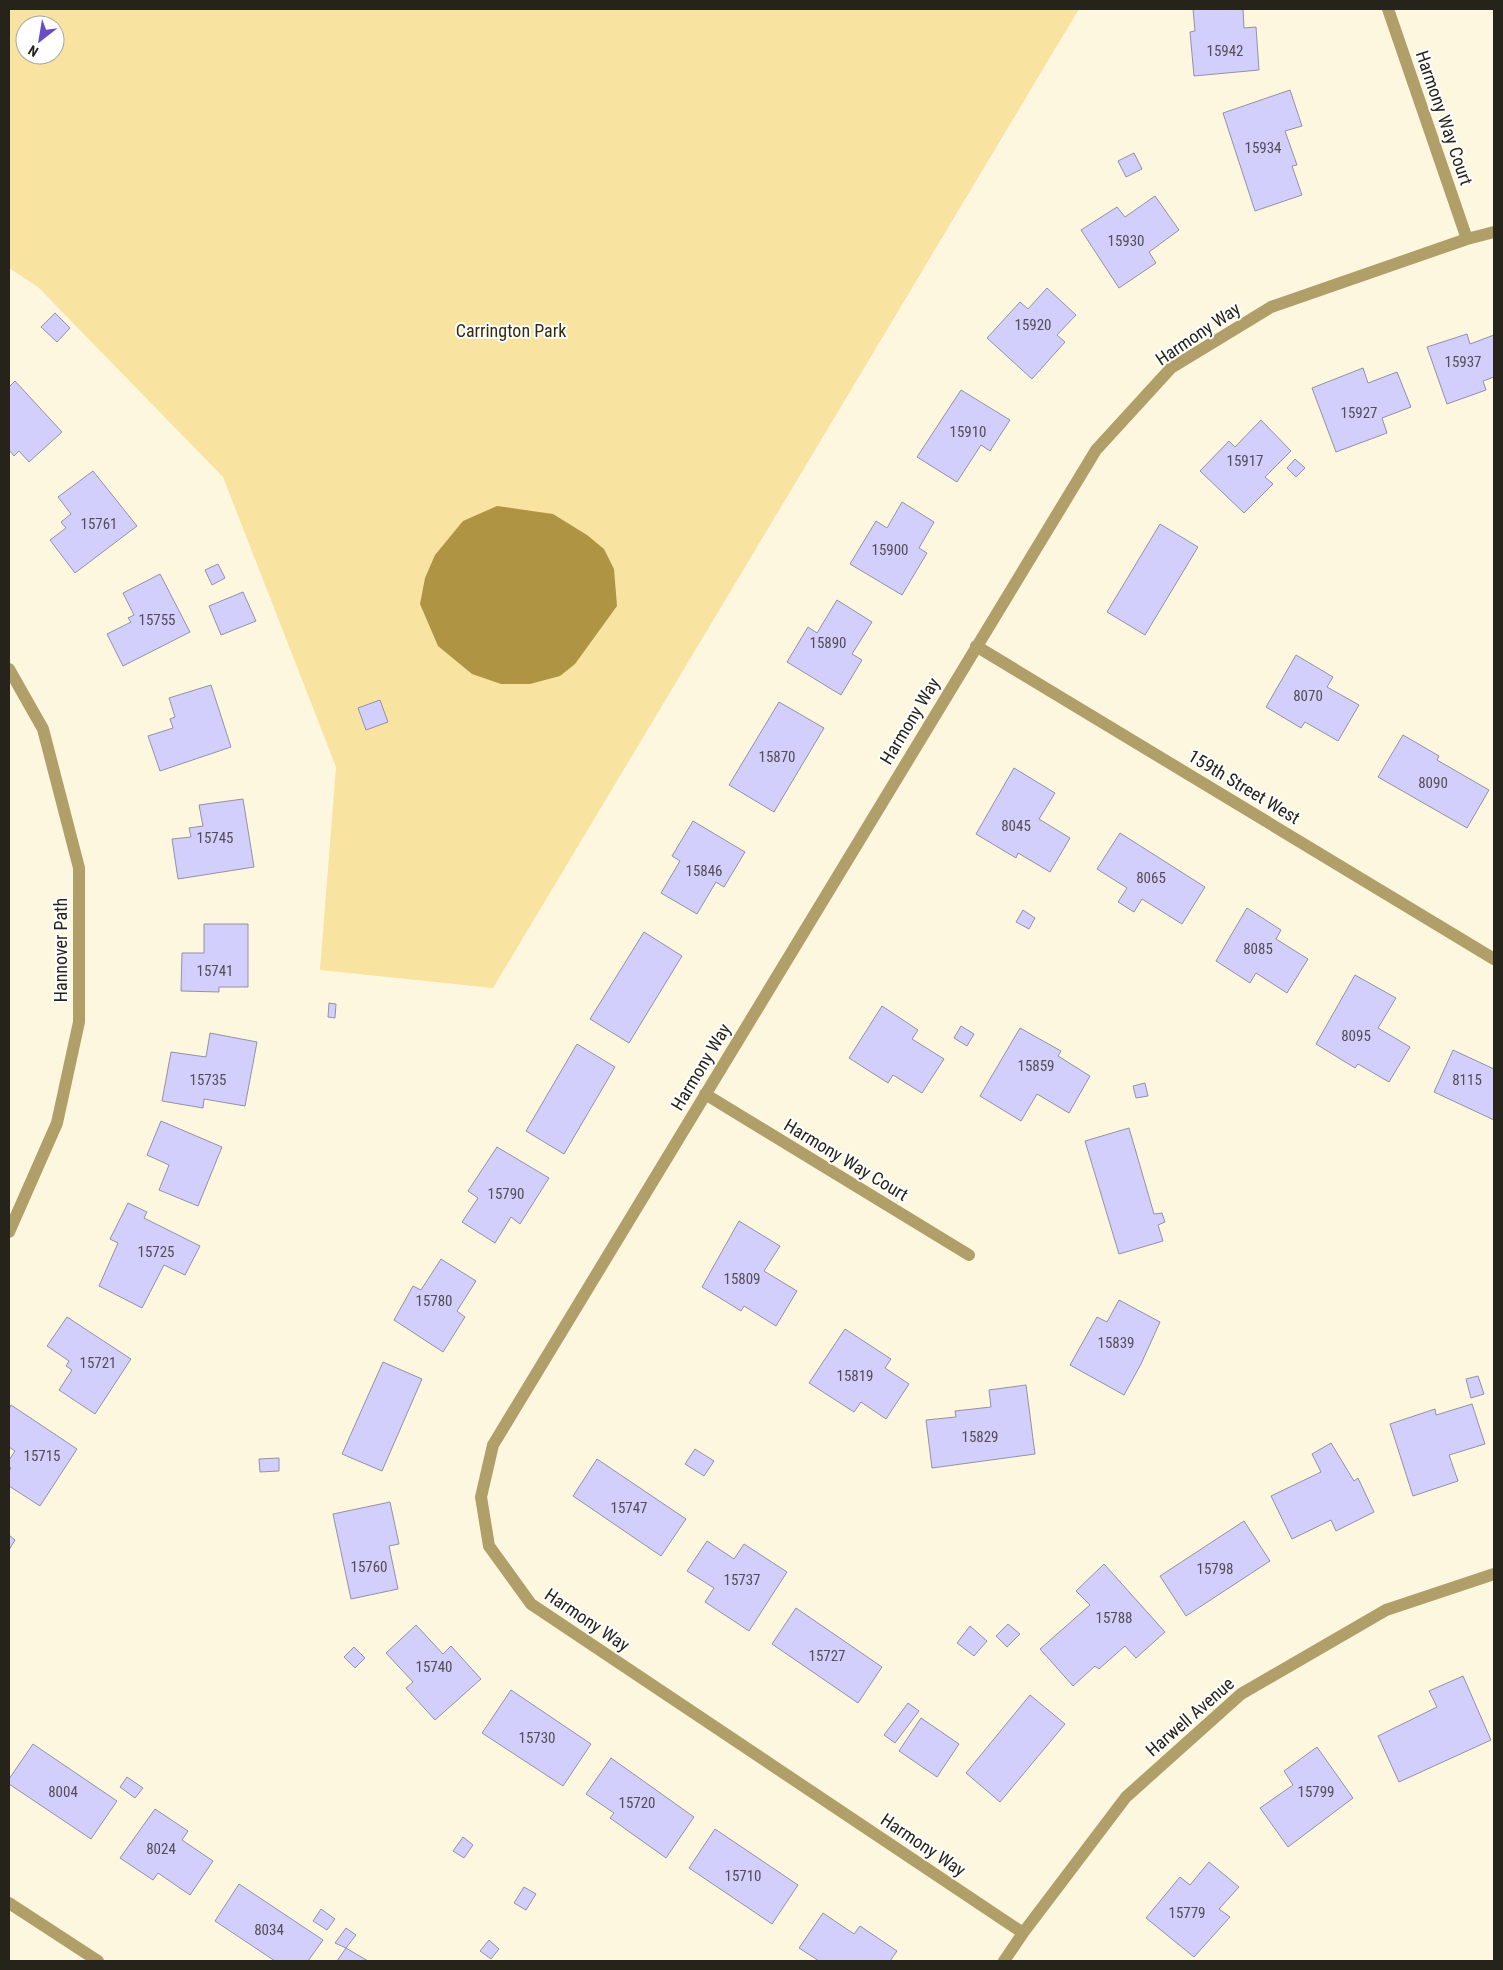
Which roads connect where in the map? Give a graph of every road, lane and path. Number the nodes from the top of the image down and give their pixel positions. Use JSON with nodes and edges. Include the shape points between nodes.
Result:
{"nodes":[{"id":1,"x":1388,"y":9,"type":"edge"},
{"id":2,"x":1494,"y":232,"type":"edge"},
{"id":3,"x":1467,"y":238,"type":"junction"},
{"id":4,"x":976,"y":646,"type":"junction"},
{"id":5,"x":9,"y":668,"type":"edge"},
{"id":6,"x":1494,"y":958,"type":"edge"},
{"id":7,"x":705,"y":1094,"type":"junction"},
{"id":8,"x":9,"y":1232,"type":"edge"},
{"id":9,"x":969,"y":1255,"type":"dead end"},
{"id":10,"x":1494,"y":1574,"type":"edge"},
{"id":11,"x":9,"y":1903,"type":"edge"},
{"id":12,"x":1023,"y":1933,"type":"junction"},
{"id":13,"x":98,"y":1961,"type":"edge"},
{"id":14,"x":1004,"y":1961,"type":"edge"}],
"edges":[{"from":1,"to":3,"type":"street","name":"Harmony Way Court"},
{"from":2,"to":3,"type":"street","name":"Harmony Way"},
{"from":3,"to":4,"type":"street","name":"Harmony Way","via":[[1271,307],[1171,368],[1096,450]]},
{"from":4,"to":6,"type":"street","name":"159th Street West"},
{"from":4,"to":7,"type":"street","name":"Harmony Way"},
{"from":5,"to":8,"type":"street","name":"Hannover Path","via":[[43,729],[79,868],[79,1022],[57,1123]]},
{"from":7,"to":9,"type":"street","name":"Harmony Way Court"},
{"from":7,"to":12,"type":"street","name":"Harmony Way","via":[[493,1445],[481,1497],[489,1546],[531,1604]]},
{"from":10,"to":12,"type":"street","name":"Harwell Avenue","via":[[1386,1610],[1241,1694],[1126,1797]]},
{"from":11,"to":13,"type":"street"},
{"from":12,"to":14,"type":"street","name":"Harwell Avenue"}]}
